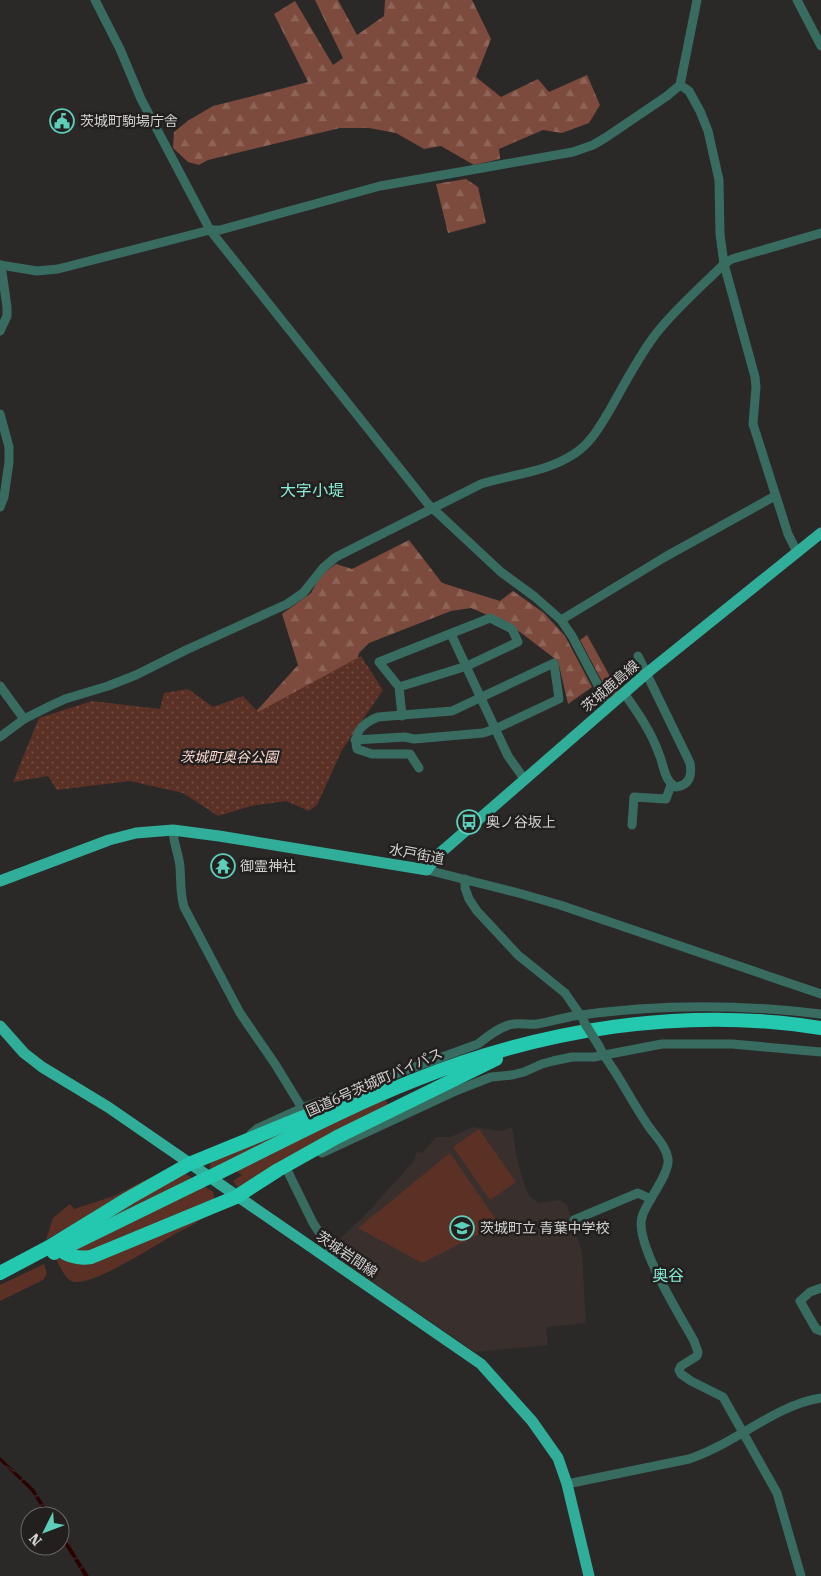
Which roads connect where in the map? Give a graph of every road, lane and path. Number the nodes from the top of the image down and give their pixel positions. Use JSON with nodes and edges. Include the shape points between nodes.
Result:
{"nodes":[{"id":1,"x":95,"y":0,"type":"edge"},
{"id":2,"x":697,"y":0,"type":"edge"},
{"id":3,"x":797,"y":0,"type":"edge"},
{"id":4,"x":821,"y":46,"type":"edge"},
{"id":5,"x":680,"y":85,"type":"junction"},
{"id":6,"x":210,"y":230,"type":"junction"},
{"id":7,"x":821,"y":233,"type":"edge"},
{"id":8,"x":724,"y":264,"type":"junction"},
{"id":9,"x":0,"y":265,"type":"edge"},
{"id":10,"x":1,"y":283,"type":"edge"},
{"id":11,"x":0,"y":331,"type":"edge"},
{"id":12,"x":0,"y":414,"type":"edge"},
{"id":13,"x":775,"y":496,"type":"junction"},
{"id":14,"x":0,"y":507,"type":"edge"},
{"id":15,"x":432,"y":509,"type":"junction"},
{"id":16,"x":821,"y":533,"type":"edge"},
{"id":17,"x":797,"y":552,"type":"junction"},
{"id":18,"x":561,"y":620,"type":"junction"},
{"id":19,"x":451,"y":634,"type":"junction"},
{"id":20,"x":638,"y":656,"type":"dead end"},
{"id":21,"x":466,"y":666,"type":"junction"},
{"id":22,"x":647,"y":673,"type":"junction"},
{"id":23,"x":0,"y":686,"type":"edge"},
{"id":24,"x":400,"y":687,"type":"junction"},
{"id":25,"x":624,"y":693,"type":"junction"},
{"id":26,"x":481,"y":698,"type":"junction"},
{"id":27,"x":609,"y":706,"type":"junction"},
{"id":28,"x":402,"y":716,"type":"junction"},
{"id":29,"x":24,"y":719,"type":"junction"},
{"id":30,"x":495,"y":730,"type":"junction"},
{"id":31,"x":0,"y":737,"type":"edge"},
{"id":32,"x":354,"y":740,"type":"junction"},
{"id":33,"x":419,"y":768,"type":"dead end"},
{"id":34,"x":525,"y":780,"type":"junction"},
{"id":35,"x":671,"y":785,"type":"junction"},
{"id":36,"x":632,"y":825,"type":"dead end"},
{"id":37,"x":173,"y":830,"type":"junction"},
{"id":38,"x":426,"y":870,"type":"junction"},
{"id":39,"x":465,"y":879,"type":"junction"},
{"id":40,"x":0,"y":881,"type":"edge"},
{"id":41,"x":821,"y":994,"type":"edge"},
{"id":42,"x":821,"y":1014,"type":"edge"},
{"id":43,"x":583,"y":1018,"type":"junction"},
{"id":44,"x":0,"y":1026,"type":"edge"},
{"id":45,"x":821,"y":1028,"type":"edge"},
{"id":46,"x":530,"y":1042,"type":"junction"},
{"id":47,"x":504,"y":1049,"type":"junction"},
{"id":48,"x":601,"y":1050,"type":"junction"},
{"id":49,"x":821,"y":1052,"type":"edge"},
{"id":50,"x":302,"y":1108,"type":"junction"},
{"id":51,"x":244,"y":1142,"type":"junction"},
{"id":52,"x":189,"y":1164,"type":"junction"},
{"id":53,"x":283,"y":1170,"type":"junction"},
{"id":54,"x":236,"y":1197,"type":"junction"},
{"id":55,"x":651,"y":1199,"type":"junction"},
{"id":56,"x":574,"y":1220,"type":"dead end"},
{"id":57,"x":54,"y":1250,"type":"junction"},
{"id":58,"x":332,"y":1262,"type":"junction"},
{"id":59,"x":0,"y":1273,"type":"edge"},
{"id":60,"x":0,"y":1280,"type":"edge"},
{"id":61,"x":821,"y":1288,"type":"edge"},
{"id":62,"x":821,"y":1331,"type":"edge"},
{"id":63,"x":821,"y":1398,"type":"edge"},
{"id":64,"x":743,"y":1433,"type":"junction"},
{"id":65,"x":567,"y":1484,"type":"junction"},
{"id":66,"x":589,"y":1576,"type":"edge"},
{"id":67,"x":801,"y":1576,"type":"edge"}],
"edges":[{"from":1,"to":6,"type":"street","via":[[141,99]]},
{"from":2,"to":5,"type":"street"},
{"from":3,"to":4,"type":"street"},
{"from":5,"to":6,"type":"street","via":[[605,138],[573,152],[389,184],[228,228]]},
{"from":5,"to":8,"type":"street","via":[[689,91],[708,131],[719,180]]},
{"from":6,"to":9,"type":"street","via":[[46,271]]},
{"from":6,"to":15,"type":"street"},
{"from":7,"to":8,"type":"street"},
{"from":8,"to":13,"type":"street","via":[[755,377],[752,424]]},
{"from":8,"to":15,"type":"street","via":[[654,336],[597,432],[584,447],[557,464],[480,484]]},
{"from":9,"to":10,"type":"street"},
{"from":10,"to":11,"type":"street","via":[[7,307]]},
{"from":12,"to":14,"type":"street","via":[[10,462]]},
{"from":13,"to":17,"type":"street"},
{"from":13,"to":18,"type":"street"},
{"from":15,"to":18,"type":"street","via":[[500,572]]},
{"from":15,"to":29,"type":"street","via":[[336,557],[303,593],[287,604],[136,675],[65,699]]},
{"from":16,"to":17,"type":"main road","name":"茨城鹿島線"},
{"from":17,"to":22,"type":"main road","name":"茨城鹿島線"},
{"from":18,"to":27,"type":"street"},
{"from":19,"to":21,"type":"street"},
{"from":19,"to":21,"type":"street","via":[[490,618],[512,629],[518,642]]},
{"from":19,"to":24,"type":"street","via":[[379,662]]},
{"from":20,"to":22,"type":"street"},
{"from":21,"to":24,"type":"street"},
{"from":21,"to":26,"type":"street"},
{"from":22,"to":25,"type":"main road","name":"茨城鹿島線"},
{"from":22,"to":35,"type":"street","via":[[692,772],[688,782],[679,787]]},
{"from":23,"to":29,"type":"street"},
{"from":24,"to":28,"type":"street"},
{"from":25,"to":27,"type":"main road","name":"茨城鹿島線"},
{"from":25,"to":35,"type":"street","via":[[652,736]]},
{"from":26,"to":28,"type":"street","via":[[446,712]]},
{"from":26,"to":30,"type":"street"},
{"from":26,"to":30,"type":"street","via":[[554,663],[560,698]]},
{"from":27,"to":34,"type":"main road","name":"茨城鹿島線"},
{"from":28,"to":32,"type":"street","via":[[370,720],[356,733]]},
{"from":29,"to":31,"type":"street"},
{"from":30,"to":32,"type":"street","via":[[414,739]]},
{"from":30,"to":34,"type":"street"},
{"from":32,"to":33,"type":"street","via":[[357,749],[365,753],[410,754]]},
{"from":34,"to":38,"type":"main road","name":"茨城鹿島線","via":[[439,854]]},
{"from":35,"to":36,"type":"street","via":[[666,799],[634,797]]},
{"from":37,"to":38,"type":"main road","name":"水戸街道"},
{"from":37,"to":40,"type":"main road","name":"水戸街道","via":[[136,833],[109,840]]},
{"from":37,"to":50,"type":"street","via":[[184,907],[240,1013]]},
{"from":38,"to":39,"type":"street","name":"水戸街道"},
{"from":39,"to":41,"type":"street","name":"水戸街道","via":[[560,905]]},
{"from":39,"to":43,"type":"street","via":[[469,899],[477,911],[518,955],[565,993]]},
{"from":42,"to":43,"type":"street","via":[[712,1006],[636,1009]]},
{"from":43,"to":48,"type":"street","bridge":true},
{"from":43,"to":50,"type":"street","via":[[513,1024],[478,1044]]},
{"from":44,"to":52,"type":"main road","name":"茨城岩間線","via":[[42,1068],[108,1107]]},
{"from":45,"to":46,"type":"highway","name":"国道6号茨城町バイパス","via":[[760,1022],[681,1021],[605,1028]]},
{"from":46,"to":47,"type":"highway","name":"国道6号茨城町バイパス"},
{"from":46,"to":53,"type":"highway","via":[[337,1137]]},
{"from":47,"to":51,"type":"highway","via":[[485,1049],[431,1067],[359,1093]]},
{"from":47,"to":57,"type":"highway","name":"国道6号茨城町バイパス","bridge":true,"via":[[445,1068],[369,1100]]},
{"from":48,"to":49,"type":"street","via":[[662,1044],[732,1044]]},
{"from":48,"to":53,"type":"street","via":[[512,1075],[491,1077]]},
{"from":48,"to":55,"type":"street","via":[[666,1150],[668,1163]]},
{"from":50,"to":51,"type":"street","via":[[258,1128]]},
{"from":51,"to":52,"type":"highway"},
{"from":52,"to":54,"type":"main road","name":"茨城岩間線"},
{"from":52,"to":57,"type":"highway","via":[[129,1198]]},
{"from":53,"to":54,"type":"highway"},
{"from":53,"to":58,"type":"street","via":[[333,1253]]},
{"from":54,"to":57,"type":"highway","via":[[91,1257],[76,1258]]},
{"from":54,"to":58,"type":"main road","name":"茨城岩間線"},
{"from":55,"to":56,"type":"street","via":[[638,1193]]},
{"from":55,"to":64,"type":"street","via":[[642,1218],[642,1235],[653,1264],[698,1352],[679,1370],[690,1381],[723,1397]]},
{"from":57,"to":59,"type":"highway"},
{"from":57,"to":60,"type":"highway","name":"国道6号茨城町バイパス"},
{"from":58,"to":65,"type":"main road","name":"茨城岩間線","via":[[481,1364],[544,1437],[558,1458]]},
{"from":61,"to":62,"type":"street","via":[[800,1301],[816,1329]]},
{"from":63,"to":64,"type":"street","via":[[789,1407]]},
{"from":64,"to":65,"type":"street","via":[[689,1459]]},
{"from":64,"to":67,"type":"street","via":[[778,1493]]},
{"from":65,"to":66,"type":"main road","name":"茨城岩間線"}]}
